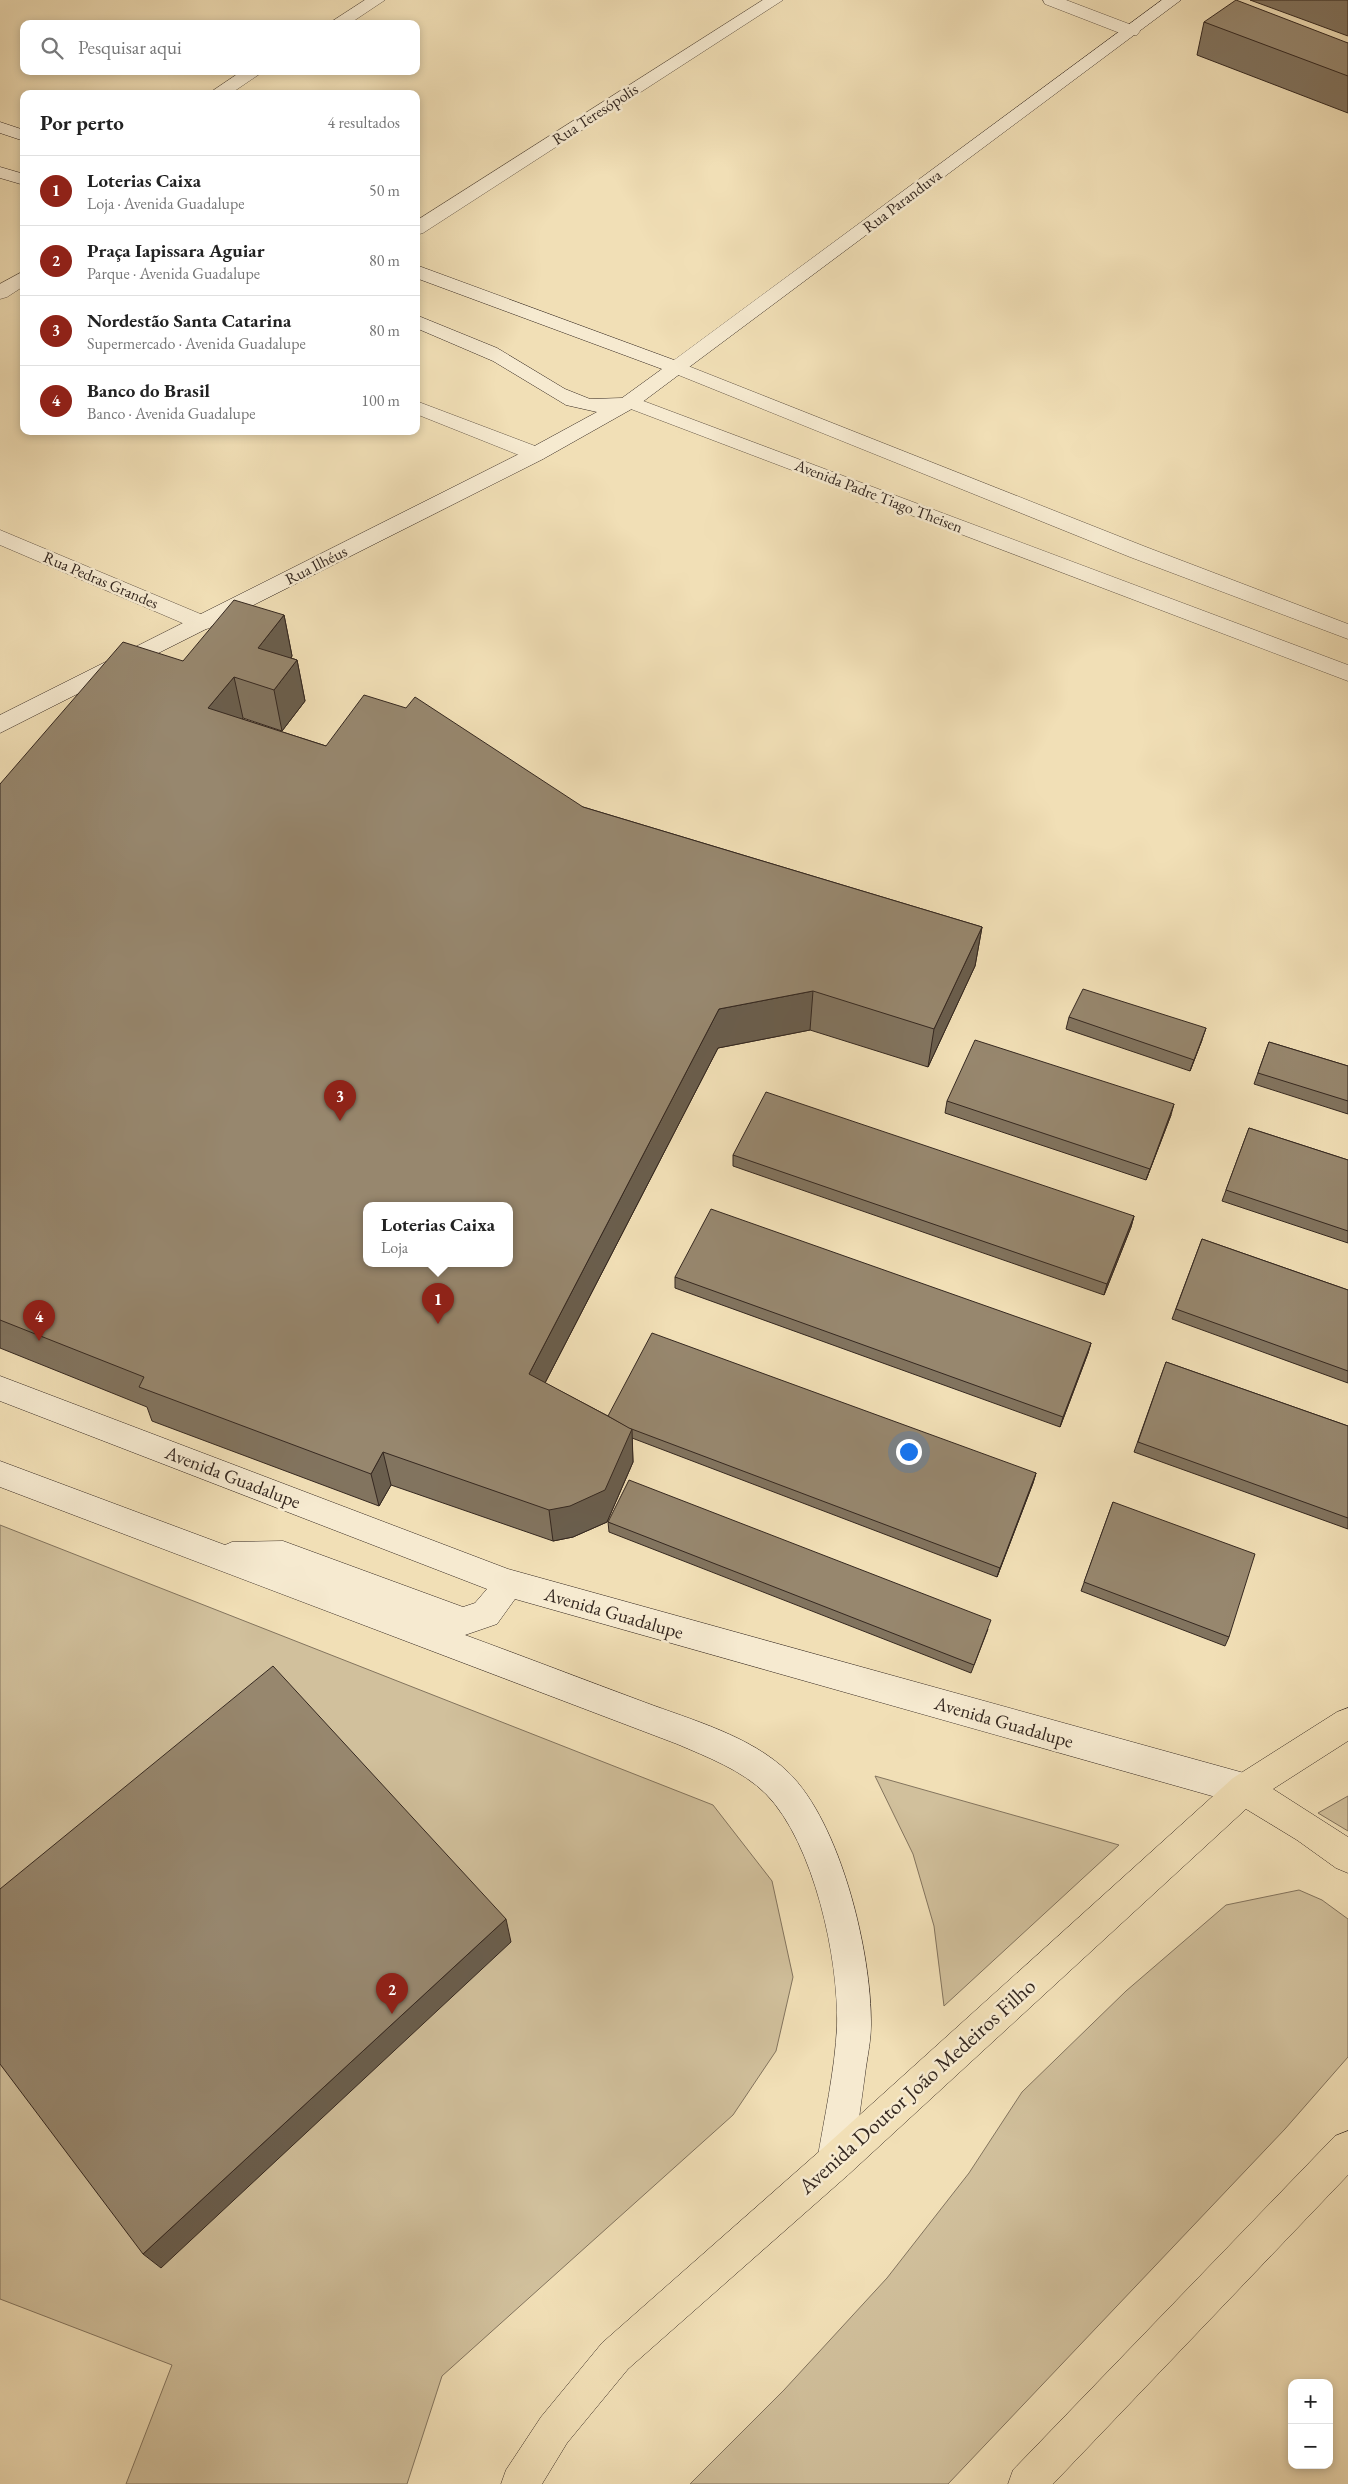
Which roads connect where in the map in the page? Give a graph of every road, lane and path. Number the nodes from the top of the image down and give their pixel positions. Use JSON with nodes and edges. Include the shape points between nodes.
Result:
{"nodes":[{"id":1,"x":377,"y":0,"type":"edge"},
{"id":2,"x":775,"y":0,"type":"edge"},
{"id":3,"x":1051,"y":0,"type":"edge"},
{"id":4,"x":1173,"y":0,"type":"edge"},
{"id":5,"x":343,"y":20,"type":"edge"},
{"id":6,"x":1132,"y":31,"type":"junction"},
{"id":7,"x":248,"y":75,"type":"edge"},
{"id":8,"x":224,"y":90,"type":"edge"},
{"id":9,"x":0,"y":127,"type":"edge"},
{"id":10,"x":20,"y":134,"type":"edge"},
{"id":11,"x":0,"y":172,"type":"edge"},
{"id":12,"x":20,"y":179,"type":"edge"},
{"id":13,"x":420,"y":226,"type":"edge"},
{"id":14,"x":420,"y":273,"type":"edge"},
{"id":15,"x":20,"y":280,"type":"edge"},
{"id":16,"x":0,"y":293,"type":"edge"},
{"id":17,"x":420,"y":323,"type":"edge"},
{"id":18,"x":678,"y":368,"type":"junction"},
{"id":19,"x":630,"y":402,"type":"junction"},
{"id":20,"x":420,"y":409,"type":"edge"},
{"id":21,"x":536,"y":454,"type":"junction"},
{"id":22,"x":0,"y":537,"type":"edge"},
{"id":23,"x":202,"y":623,"type":"junction"},
{"id":24,"x":1348,"y":632,"type":"edge"},
{"id":25,"x":1348,"y":673,"type":"edge"},
{"id":26,"x":0,"y":725,"type":"edge"},
{"id":27,"x":0,"y":1388,"type":"edge"},
{"id":28,"x":0,"y":1474,"type":"edge"},
{"id":29,"x":218,"y":1556,"type":"junction"},
{"id":30,"x":508,"y":1583,"type":"junction"},
{"id":31,"x":1348,"y":1724,"type":"edge"},
{"id":32,"x":1244,"y":1789,"type":"junction"},
{"id":33,"x":1348,"y":1857,"type":"edge"},
{"id":34,"x":1346,"y":2154,"type":"edge"},
{"id":35,"x":836,"y":2162,"type":"junction"},
{"id":36,"x":520,"y":2484,"type":"edge"},
{"id":37,"x":1027,"y":2484,"type":"edge"}],
"edges":[{"from":1,"to":5,"type":"main road"},
{"from":2,"to":13,"type":"main road","name":"Rua Teresópolis"},
{"from":3,"to":6,"type":"main road"},
{"from":4,"to":6,"type":"main road","name":"Rua Paranduva"},
{"from":6,"to":18,"type":"main road","name":"Rua Paranduva"},
{"from":7,"to":8,"type":"main road"},
{"from":9,"to":10,"type":"main road"},
{"from":11,"to":12,"type":"main road"},
{"from":14,"to":18,"type":"main road"},
{"from":15,"to":16,"type":"main road"},
{"from":17,"to":19,"type":"main road","name":"Avenida Padre Tiago Theisen","via":[[507,360],[568,400],[597,406]]},
{"from":18,"to":19,"type":"main road","name":"Rua Paranduva"},
{"from":18,"to":24,"type":"main road","via":[[1129,549]]},
{"from":19,"to":21,"type":"main road","name":"Rua Ilhéus"},
{"from":19,"to":25,"type":"main road","name":"Avenida Padre Tiago Theisen"},
{"from":20,"to":21,"type":"main road"},
{"from":21,"to":23,"type":"main road","name":"Rua Ilhéus"},
{"from":22,"to":23,"type":"main road","name":"Rua Pedras Grandes"},
{"from":23,"to":26,"type":"main road","name":"Rua Ilhéus"},
{"from":27,"to":30,"type":"main road","name":"Avenida Guadalupe"},
{"from":28,"to":29,"type":"main road"},
{"from":29,"to":30,"type":"main road","via":[[282,1555],[463,1621],[479,1619],[490,1610]]},
{"from":29,"to":35,"type":"main road","via":[[684,1732],[743,1758],[777,1783],[801,1811],[820,1855],[837,1903],[848,1956],[854,2024]]},
{"from":30,"to":32,"type":"main road","name":"Avenida Guadalupe"},
{"from":31,"to":32,"type":"main road","name":"Avenida Doutor João Medeiros Filho"},
{"from":32,"to":33,"type":"main road","via":[[1309,1828]]},
{"from":32,"to":35,"type":"main road","name":"Avenida Doutor João Medeiros Filho"},
{"from":34,"to":37,"type":"main road"},
{"from":35,"to":36,"type":"main road","name":"Avenida Doutor João Medeiros Filho","via":[[615,2356],[554,2430]]}]}
